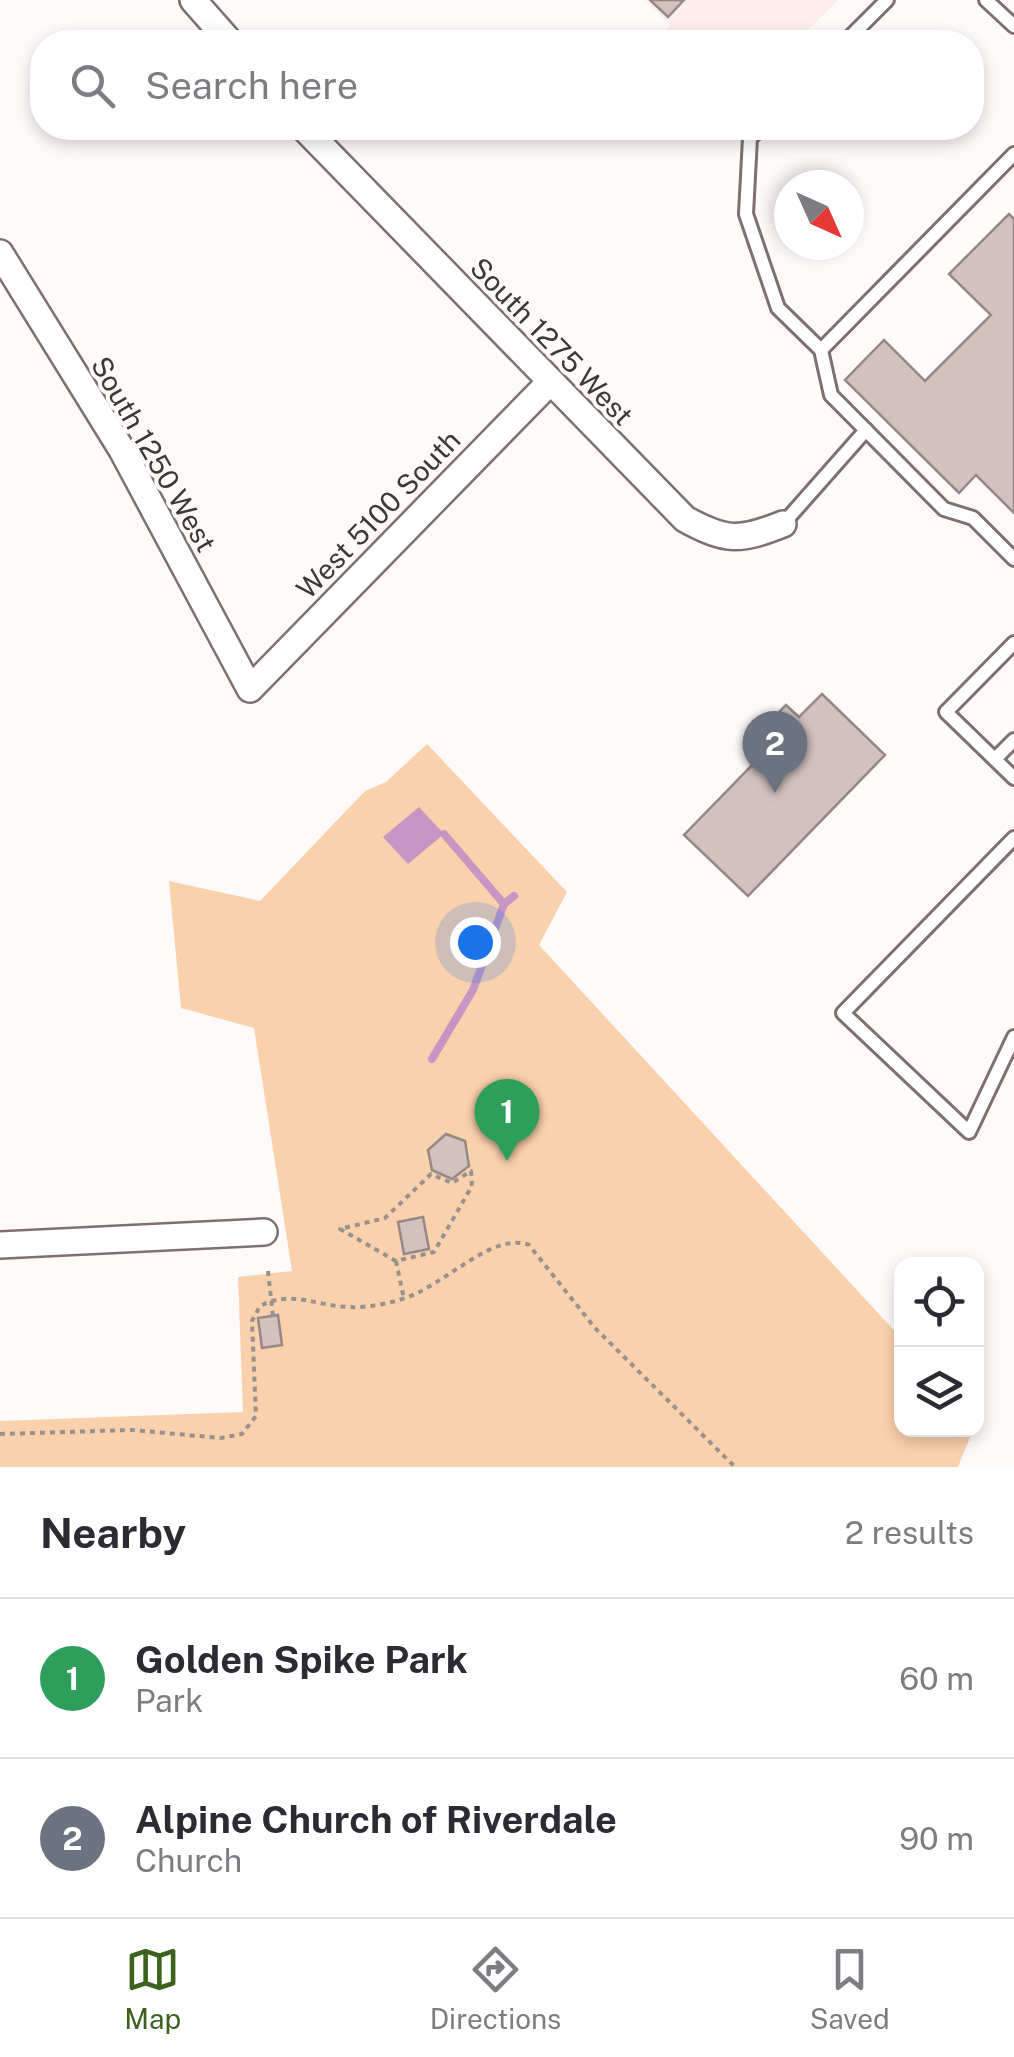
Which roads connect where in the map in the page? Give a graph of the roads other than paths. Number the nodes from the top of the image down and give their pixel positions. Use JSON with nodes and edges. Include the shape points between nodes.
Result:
{"nodes":[{"id":1,"x":192,"y":0,"type":"edge"},
{"id":2,"x":888,"y":0,"type":"edge"},
{"id":3,"x":986,"y":0,"type":"edge"},
{"id":4,"x":1014,"y":26,"type":"edge"},
{"id":5,"x":219,"y":30,"type":"edge"},
{"id":6,"x":857,"y":30,"type":"edge"},
{"id":7,"x":316,"y":140,"type":"edge"},
{"id":8,"x":750,"y":140,"type":"edge"},
{"id":9,"x":1014,"y":154,"type":"edge"},
{"id":10,"x":0,"y":252,"type":"edge"},
{"id":11,"x":822,"y":350,"type":"junction"},
{"id":12,"x":550,"y":382,"type":"junction"},
{"id":13,"x":866,"y":430,"type":"junction"},
{"id":14,"x":783,"y":524,"type":"joint"},
{"id":15,"x":1014,"y":559,"type":"edge"},
{"id":16,"x":1014,"y":643,"type":"edge"},
{"id":17,"x":250,"y":688,"type":"joint"},
{"id":18,"x":1014,"y":740,"type":"edge"},
{"id":19,"x":995,"y":760,"type":"junction"},
{"id":20,"x":1014,"y":778,"type":"edge"},
{"id":21,"x":1014,"y":838,"type":"edge"},
{"id":22,"x":1014,"y":1037,"type":"edge"},
{"id":23,"x":264,"y":1232,"type":"dead end"},
{"id":24,"x":0,"y":1245,"type":"edge"}],
"edges":[{"from":1,"to":5,"type":"street"},
{"from":2,"to":6,"type":"lane"},
{"from":3,"to":4,"type":"lane"},
{"from":7,"to":12,"type":"street","name":"South 1275 West"},
{"from":8,"to":11,"type":"lane","via":[[746,214],[778,308]]},
{"from":9,"to":11,"type":"lane"},
{"from":10,"to":17,"type":"street","name":"South 1250 West","via":[[122,450]]},
{"from":11,"to":13,"type":"lane","via":[[831,395]]},
{"from":12,"to":14,"type":"street","name":"South 1275 West","via":[[684,519],[743,540]]},
{"from":12,"to":17,"type":"street","name":"West 5100 South"},
{"from":13,"to":14,"type":"lane"},
{"from":13,"to":15,"type":"lane","via":[[944,509],[973,518]]},
{"from":16,"to":19,"type":"lane","via":[[946,712]]},
{"from":18,"to":19,"type":"lane"},
{"from":19,"to":20,"type":"lane"},
{"from":21,"to":22,"type":"lane","via":[[842,1013],[970,1132]]},
{"from":23,"to":24,"type":"street"}]}
